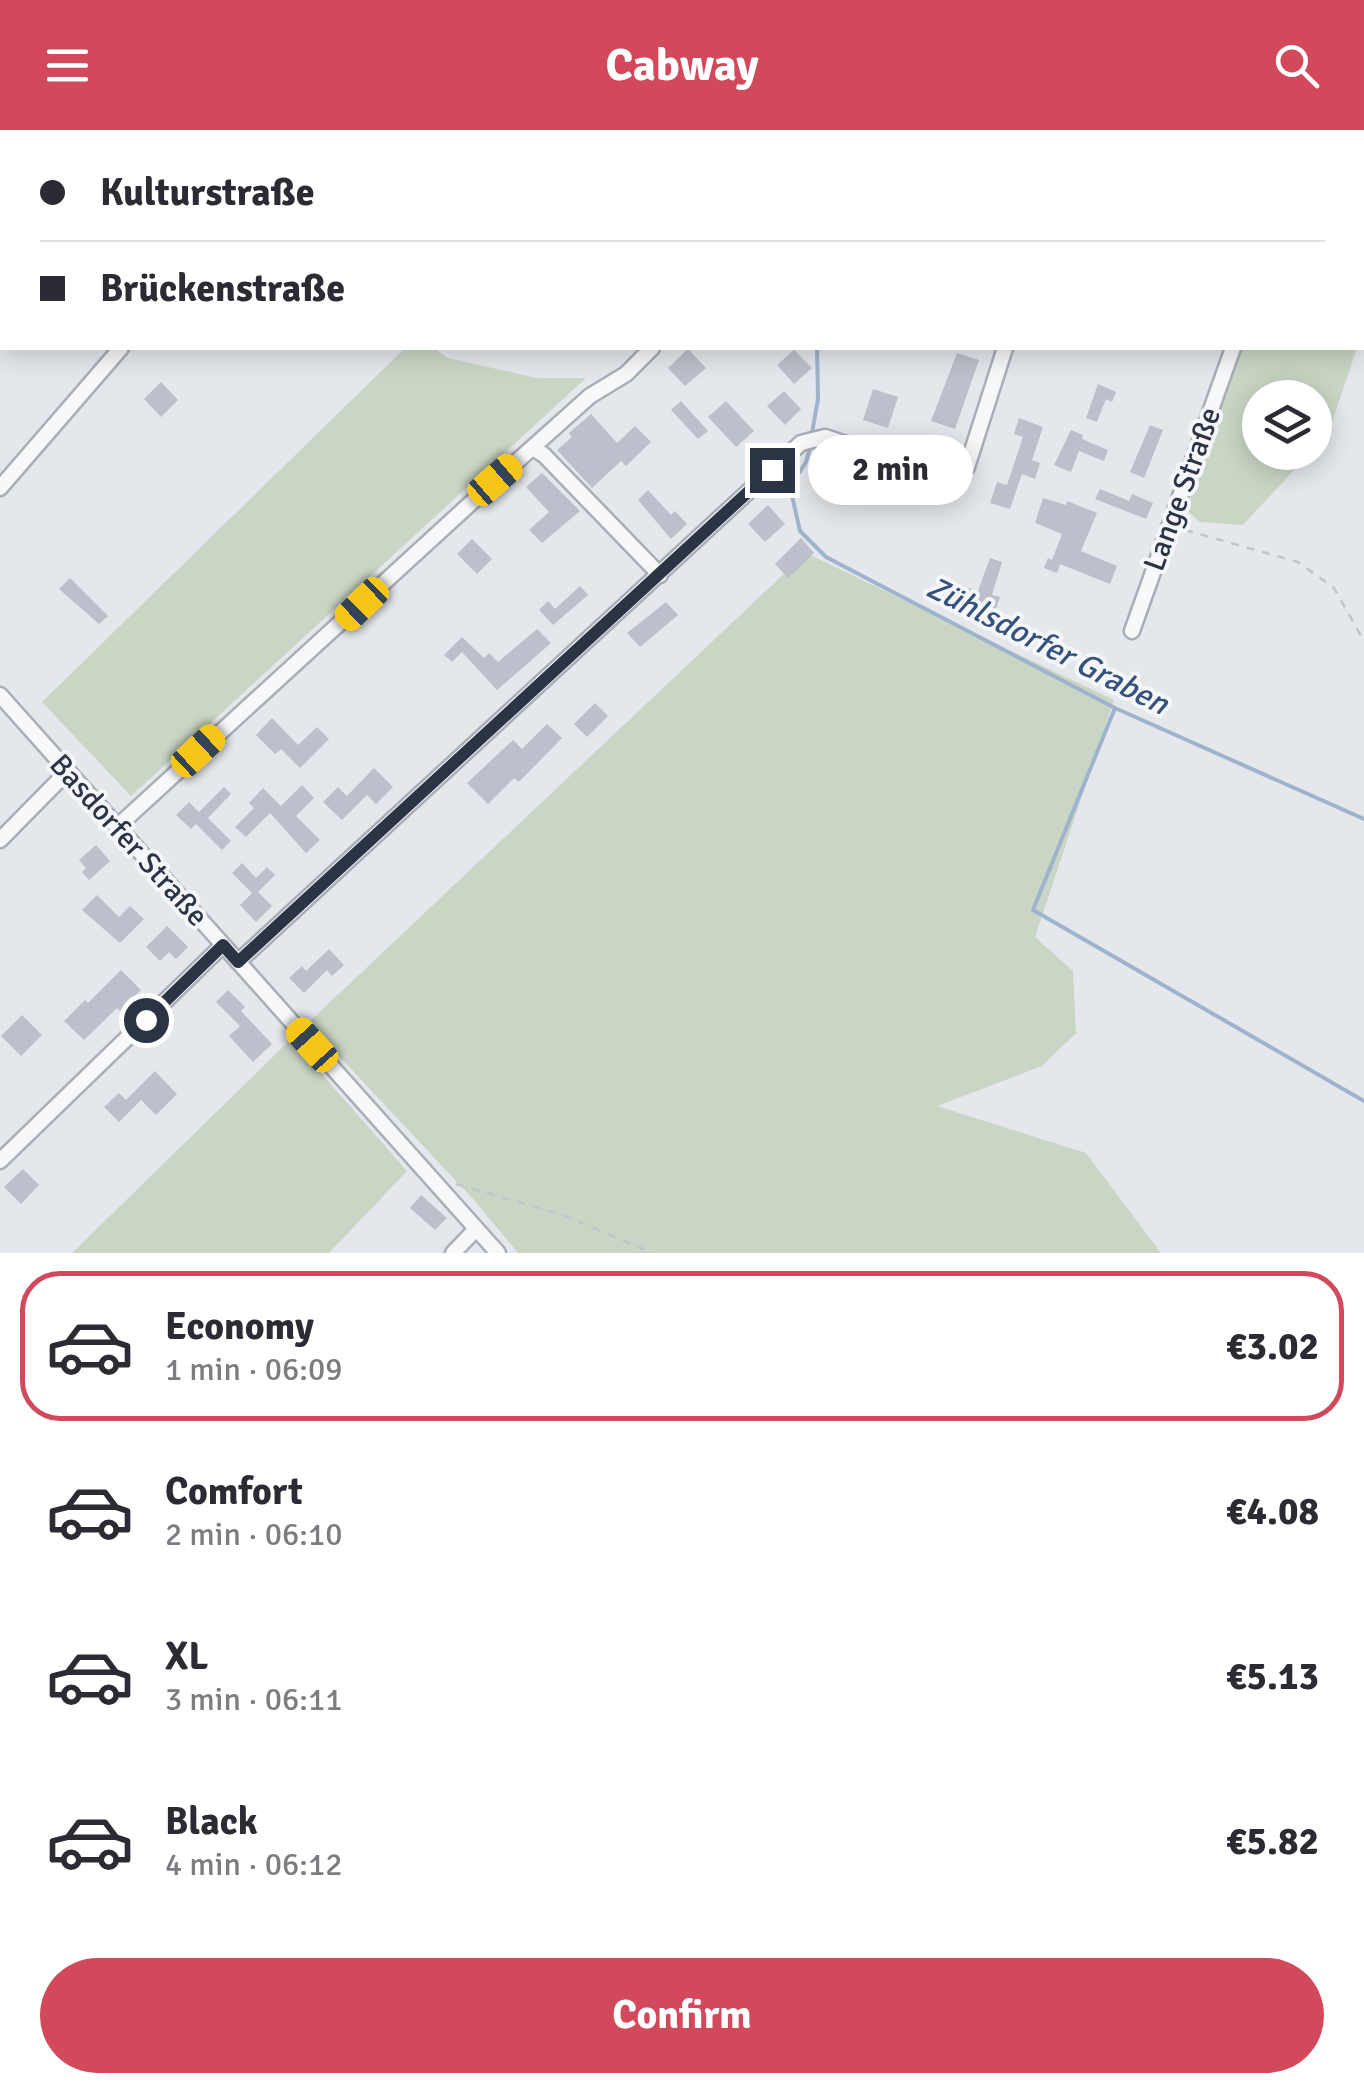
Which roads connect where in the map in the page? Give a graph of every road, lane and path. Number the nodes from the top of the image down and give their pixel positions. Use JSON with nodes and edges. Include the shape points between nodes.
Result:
{"nodes":[{"id":1,"x":119,"y":350,"type":"edge"},
{"id":2,"x":650,"y":350,"type":"edge"},
{"id":3,"x":1005,"y":350,"type":"edge"},
{"id":4,"x":1232,"y":350,"type":"edge"},
{"id":5,"x":533,"y":448,"type":"junction"},
{"id":6,"x":0,"y":488,"type":"edge"},
{"id":7,"x":1169,"y":526,"type":"junction"},
{"id":8,"x":660,"y":576,"type":"junction"},
{"id":9,"x":1132,"y":631,"type":"dead end"},
{"id":10,"x":1364,"y":641,"type":"edge"},
{"id":11,"x":0,"y":695,"type":"edge"},
{"id":12,"x":68,"y":771,"type":"junction"},
{"id":13,"x":118,"y":826,"type":"junction"},
{"id":14,"x":0,"y":840,"type":"edge"},
{"id":15,"x":223,"y":945,"type":"junction"},
{"id":16,"x":238,"y":962,"type":"junction"},
{"id":17,"x":0,"y":1161,"type":"edge"},
{"id":18,"x":436,"y":1185,"type":"junction"},
{"id":19,"x":476,"y":1229,"type":"junction"},
{"id":20,"x":453,"y":1253,"type":"edge"},
{"id":21,"x":498,"y":1253,"type":"edge"},
{"id":22,"x":653,"y":1253,"type":"edge"}],
"edges":[{"from":1,"to":6,"type":"street"},
{"from":2,"to":5,"type":"street"},
{"from":3,"to":8,"type":"street","via":[[967,468],[941,475],[826,437],[800,443]]},
{"from":4,"to":7,"type":"street","name":"Lange Straße"},
{"from":5,"to":8,"type":"street"},
{"from":5,"to":13,"type":"street"},
{"from":7,"to":9,"type":"street","name":"Lange Straße"},
{"from":7,"to":10,"type":"path","via":[[1298,562],[1334,588]]},
{"from":8,"to":16,"type":"street"},
{"from":11,"to":12,"type":"street","name":"Basdorfer Straße"},
{"from":12,"to":13,"type":"street","name":"Basdorfer Straße"},
{"from":12,"to":14,"type":"street"},
{"from":13,"to":15,"type":"street","name":"Basdorfer Straße"},
{"from":15,"to":16,"type":"street","name":"Basdorfer Straße"},
{"from":15,"to":17,"type":"street"},
{"from":16,"to":18,"type":"street","name":"Basdorfer Straße"},
{"from":18,"to":19,"type":"street","name":"Basdorfer Straße"},
{"from":18,"to":22,"type":"path","via":[[449,1182],[546,1209]]},
{"from":19,"to":20,"type":"street"},
{"from":19,"to":21,"type":"street","name":"Basdorfer Straße"}]}
